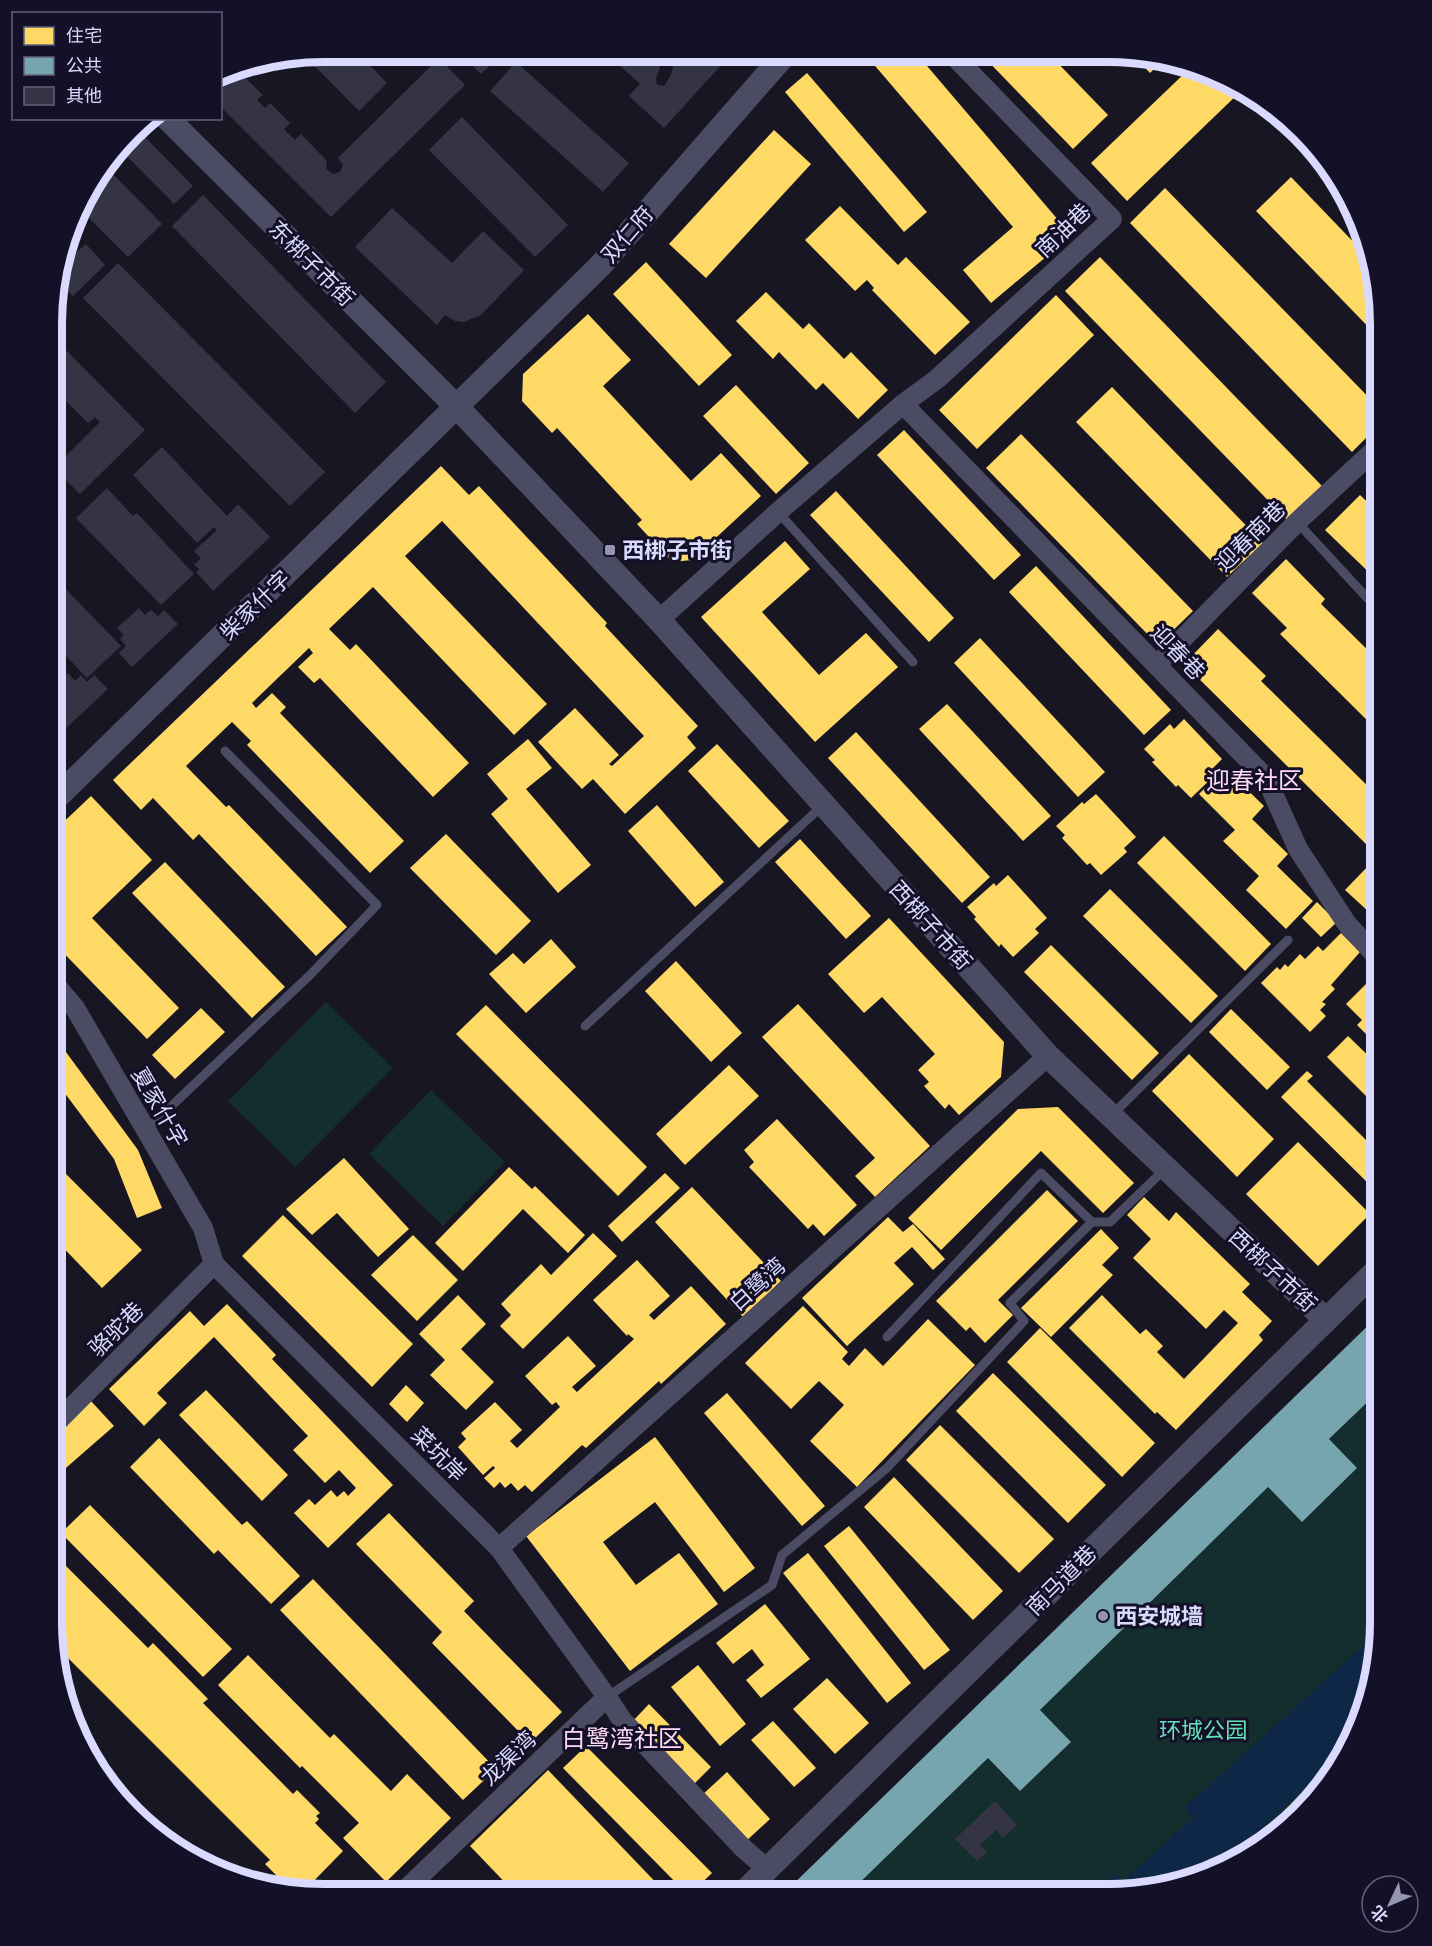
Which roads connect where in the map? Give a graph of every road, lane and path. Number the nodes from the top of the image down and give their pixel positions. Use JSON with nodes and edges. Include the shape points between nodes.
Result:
{"nodes":[{"id":1,"x":778,"y":62,"type":"edge"},
{"id":2,"x":960,"y":62,"type":"edge"},
{"id":3,"x":169,"y":120,"type":"edge"},
{"id":4,"x":903,"y":404,"type":"junction"},
{"id":5,"x":457,"y":407,"type":"junction"},
{"id":6,"x":1370,"y":462,"type":"edge"},
{"id":7,"x":778,"y":512,"type":"junction"},
{"id":8,"x":1297,"y":522,"type":"junction"},
{"id":9,"x":1370,"y":601,"type":"edge"},
{"id":10,"x":659,"y":620,"type":"junction"},
{"id":11,"x":913,"y":662,"type":"dead end"},
{"id":12,"x":1157,"y":665,"type":"junction"},
{"id":13,"x":225,"y":751,"type":"dead end"},
{"id":14,"x":62,"y":792,"type":"edge"},
{"id":15,"x":824,"y":805,"type":"junction"},
{"id":16,"x":1288,"y":940,"type":"dead end"},
{"id":17,"x":1370,"y":949,"type":"edge"},
{"id":18,"x":62,"y":993,"type":"edge"},
{"id":19,"x":585,"y":1026,"type":"dead end"},
{"id":20,"x":1048,"y":1056,"type":"junction"},
{"id":21,"x":1111,"y":1116,"type":"junction"},
{"id":22,"x":146,"y":1130,"type":"junction"},
{"id":23,"x":1166,"y":1168,"type":"junction"},
{"id":24,"x":1092,"y":1222,"type":"junction"},
{"id":25,"x":214,"y":1264,"type":"junction"},
{"id":26,"x":1370,"y":1276,"type":"edge"},
{"id":27,"x":1325,"y":1319,"type":"junction"},
{"id":28,"x":887,"y":1337,"type":"dead end"},
{"id":29,"x":62,"y":1417,"type":"edge"},
{"id":30,"x":499,"y":1548,"type":"junction"},
{"id":31,"x":607,"y":1697,"type":"junction"},
{"id":32,"x":767,"y":1869,"type":"junction"},
{"id":33,"x":411,"y":1884,"type":"edge"},
{"id":34,"x":752,"y":1884,"type":"edge"}],
"edges":[{"from":1,"to":5,"type":"street","name":"双仁府","via":[[600,266]]},
{"from":2,"to":4,"type":"street","name":"南油巷","via":[[1112,219],[937,379]]},
{"from":3,"to":5,"type":"street","name":"东梆子市街"},
{"from":4,"to":7,"type":"street"},
{"from":4,"to":12,"type":"street","name":"迎春巷"},
{"from":5,"to":10,"type":"street","name":"西梆子市街"},
{"from":5,"to":14,"type":"street","name":"柴家什字"},
{"from":6,"to":8,"type":"street","name":"迎春南巷"},
{"from":7,"to":10,"type":"street"},
{"from":7,"to":11,"type":"lane"},
{"from":8,"to":9,"type":"lane"},
{"from":8,"to":12,"type":"street","name":"迎春南巷"},
{"from":10,"to":15,"type":"street","name":"西梆子市街"},
{"from":12,"to":17,"type":"street","name":"迎春巷","via":[[1266,778],[1298,849],[1347,924]]},
{"from":13,"to":22,"type":"lane","via":[[377,905],[310,975]]},
{"from":15,"to":19,"type":"lane"},
{"from":15,"to":20,"type":"street","name":"西梆子市街"},
{"from":16,"to":21,"type":"lane"},
{"from":18,"to":22,"type":"street","name":"夏家什字","via":[[75,1008]]},
{"from":20,"to":21,"type":"street","name":"西梆子市街"},
{"from":20,"to":30,"type":"street","name":"白鹭湾"},
{"from":21,"to":23,"type":"street","name":"西梆子市街"},
{"from":22,"to":25,"type":"street","name":"夏家什字","via":[[203,1228]]},
{"from":23,"to":24,"type":"lane","via":[[1110,1222]]},
{"from":23,"to":27,"type":"street","name":"西梆子市街"},
{"from":24,"to":28,"type":"lane","via":[[1041,1173]]},
{"from":24,"to":31,"type":"lane","via":[[1010,1304],[1024,1321],[887,1468],[782,1555],[771,1585]]},
{"from":25,"to":29,"type":"street","name":"骆驼巷"},
{"from":25,"to":30,"type":"street","name":"菜坑岸"},
{"from":26,"to":27,"type":"street","name":"南马道巷"},
{"from":27,"to":32,"type":"street","name":"南马道巷"},
{"from":30,"to":31,"type":"street","name":"菜坑岸"},
{"from":31,"to":32,"type":"street","via":[[622,1720]]},
{"from":31,"to":33,"type":"street","name":"龙渠湾"},
{"from":32,"to":34,"type":"street","name":"南马道巷"}]}
